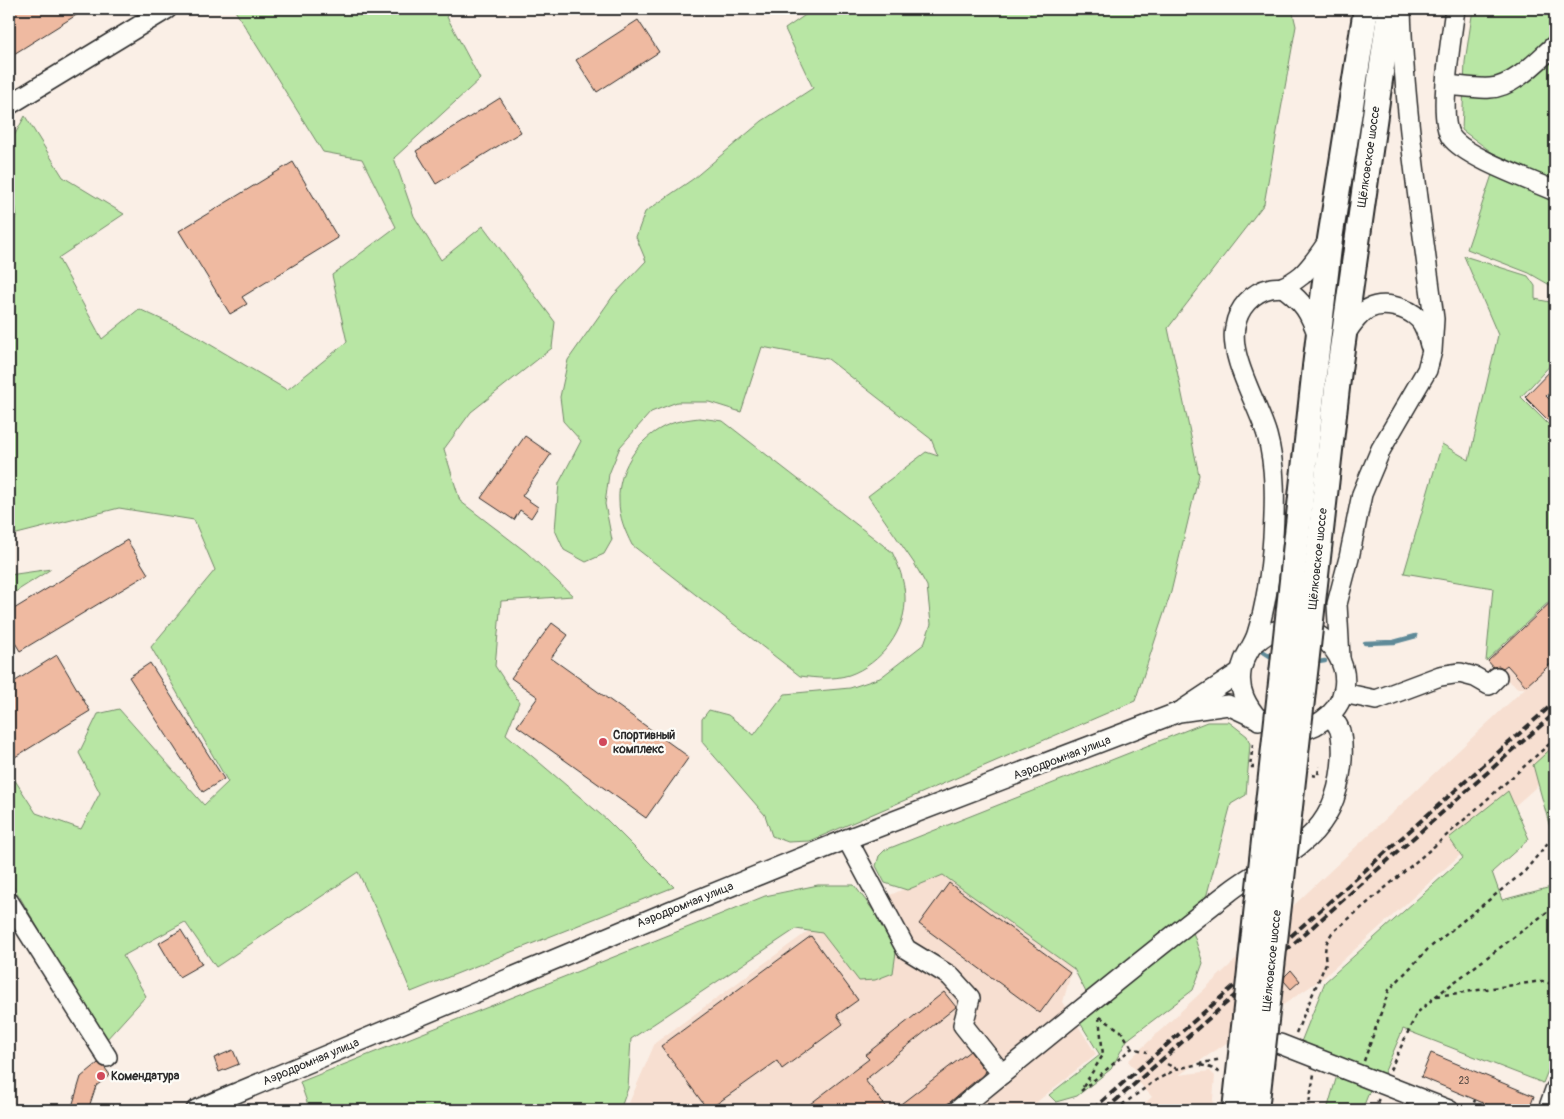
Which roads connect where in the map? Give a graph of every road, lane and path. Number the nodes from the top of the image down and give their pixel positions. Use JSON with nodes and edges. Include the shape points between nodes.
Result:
{"nodes":[{"id":1,"x":167,"y":9,"type":"edge"},
{"id":2,"x":1366,"y":9,"type":"edge"},
{"id":3,"x":1390,"y":9,"type":"edge"},
{"id":4,"x":1401,"y":9,"type":"edge"},
{"id":5,"x":1455,"y":9,"type":"edge"},
{"id":6,"x":1555,"y":45,"type":"edge"},
{"id":7,"x":1447,"y":85,"type":"junction"},
{"id":8,"x":9,"y":105,"type":"edge"},
{"id":9,"x":1555,"y":191,"type":"edge"},
{"id":10,"x":1330,"y":239,"type":"junction"},
{"id":11,"x":1283,"y":287,"type":"junction"},
{"id":12,"x":1318,"y":336,"type":"junction"},
{"id":13,"x":1344,"y":336,"type":"junction"},
{"id":14,"x":1432,"y":351,"type":"junction"},
{"id":15,"x":1269,"y":579,"type":"junction"},
{"id":16,"x":1337,"y":604,"type":"junction"},
{"id":17,"x":1290,"y":627,"type":"junction"},
{"id":18,"x":1311,"y":630,"type":"junction"},
{"id":19,"x":1253,"y":644,"type":"junction"},
{"id":20,"x":1340,"y":658,"type":"junction"},
{"id":21,"x":1240,"y":672,"type":"junction"},
{"id":22,"x":1497,"y":677,"type":"dead end"},
{"id":23,"x":1343,"y":693,"type":"junction"},
{"id":24,"x":1179,"y":712,"type":"junction"},
{"id":25,"x":1330,"y":716,"type":"junction"},
{"id":26,"x":1258,"y":719,"type":"junction"},
{"id":27,"x":1555,"y":739,"type":"edge"},
{"id":28,"x":1253,"y":744,"type":"dead end"},
{"id":29,"x":1319,"y":766,"type":"dead end"},
{"id":30,"x":1250,"y":767,"type":"dead end"},
{"id":31,"x":1312,"y":775,"type":"dead end"},
{"id":32,"x":1555,"y":834,"type":"edge"},
{"id":33,"x":847,"y":839,"type":"junction"},
{"id":34,"x":9,"y":902,"type":"edge"},
{"id":35,"x":1555,"y":906,"type":"edge"},
{"id":36,"x":1555,"y":985,"type":"edge"},
{"id":37,"x":1436,"y":996,"type":"junction"},
{"id":38,"x":1092,"y":1012,"type":"junction"},
{"id":39,"x":1296,"y":1030,"type":"junction"},
{"id":40,"x":1405,"y":1037,"type":"dead end"},
{"id":41,"x":1287,"y":1047,"type":"junction"},
{"id":42,"x":1132,"y":1048,"type":"junction"},
{"id":43,"x":1148,"y":1052,"type":"dead end"},
{"id":44,"x":107,"y":1057,"type":"dead end"},
{"id":45,"x":1227,"y":1058,"type":"dead end"},
{"id":46,"x":1316,"y":1058,"type":"junction"},
{"id":47,"x":1167,"y":1064,"type":"dead end"},
{"id":48,"x":1177,"y":1069,"type":"junction"},
{"id":49,"x":1002,"y":1074,"type":"junction"},
{"id":50,"x":1360,"y":1075,"type":"junction"},
{"id":51,"x":1555,"y":1090,"type":"edge"},
{"id":52,"x":1476,"y":1100,"type":"dead end"},
{"id":53,"x":1122,"y":1105,"type":"dead end"},
{"id":54,"x":196,"y":1110,"type":"edge"},
{"id":55,"x":958,"y":1110,"type":"edge"},
{"id":56,"x":1235,"y":1110,"type":"edge"},
{"id":57,"x":1256,"y":1110,"type":"edge"},
{"id":58,"x":1308,"y":1110,"type":"edge"},
{"id":59,"x":1447,"y":1110,"type":"edge"},
{"id":60,"x":1471,"y":1110,"type":"edge"},
{"id":61,"x":1548,"y":1110,"type":"edge"}],
"edges":[{"from":1,"to":8,"type":"street"},
{"from":2,"to":10,"type":"main road","name":"Щёлковское шоссе"},
{"from":3,"to":13,"type":"main road","name":"Щёлковское шоссе"},
{"from":4,"to":14,"type":"street","via":[[1408,111],[1434,319]]},
{"from":5,"to":7,"type":"street"},
{"from":6,"to":7,"type":"street","via":[[1512,81],[1500,86]]},
{"from":7,"to":9,"type":"street","via":[[1445,121],[1450,136],[1459,145]]},
{"from":10,"to":11,"type":"street","via":[[1312,264]]},
{"from":10,"to":12,"type":"main road","name":"Щёлковское шоссе"},
{"from":11,"to":12,"type":"street","via":[[1301,301]]},
{"from":11,"to":15,"type":"street","via":[[1273,287],[1253,295],[1240,310],[1234,327],[1235,348],[1267,436],[1272,463],[1273,536]]},
{"from":12,"to":56,"type":"main road","name":"Щёлковское шоссе","bridge":true},
{"from":13,"to":14,"type":"street","via":[[1368,309],[1384,304],[1403,308],[1420,319]]},
{"from":13,"to":57,"type":"main road","name":"Щёлковское шоссе","bridge":true},
{"from":14,"to":16,"type":"street","via":[[1427,370],[1381,449],[1362,494]]},
{"from":15,"to":17,"type":"street","via":[[1280,613]]},
{"from":15,"to":19,"type":"street","via":[[1262,618]]},
{"from":16,"to":18,"type":"street","via":[[1325,620]]},
{"from":16,"to":20,"type":"street"},
{"from":17,"to":18,"type":"street"},
{"from":17,"to":19,"type":"street","via":[[1270,632]]},
{"from":18,"to":20,"type":"street","via":[[1328,641]]},
{"from":19,"to":21,"type":"street"},
{"from":20,"to":23,"type":"street","via":[[1345,678]]},
{"from":21,"to":24,"type":"street"},
{"from":21,"to":26,"type":"street","via":[[1246,704]]},
{"from":22,"to":23,"type":"street","via":[[1489,685],[1460,673],[1440,676],[1376,700]]},
{"from":23,"to":25,"type":"street"},
{"from":24,"to":26,"type":"street","via":[[1228,705]]},
{"from":24,"to":33,"type":"street","name":"Аэродромная улица"},
{"from":25,"to":26,"type":"street","via":[[1314,727],[1295,732],[1275,729]]},
{"from":25,"to":38,"type":"street","via":[[1341,734],[1339,783],[1326,815],[1308,839],[1231,890]]},
{"from":27,"to":39,"type":"path","via":[[1332,932],[1327,941],[1326,963]]},
{"from":28,"to":30,"type":"path"},
{"from":29,"to":31,"type":"path","via":[[1318,776]]},
{"from":32,"to":50,"type":"path","via":[[1525,871],[1428,949],[1389,990]]},
{"from":33,"to":49,"type":"street","via":[[906,948],[950,976],[970,998],[963,1025]]},
{"from":33,"to":54,"type":"street","name":"Аэродромная улица"},
{"from":34,"to":44,"type":"street"},
{"from":35,"to":37,"type":"path"},
{"from":36,"to":37,"type":"path","via":[[1542,981]]},
{"from":37,"to":40,"type":"path","via":[[1417,1013]]},
{"from":38,"to":42,"type":"path","via":[[1121,1031]]},
{"from":38,"to":42,"type":"path","via":[[1103,1055],[1081,1091]]},
{"from":38,"to":49,"type":"street"},
{"from":39,"to":41,"type":"path"},
{"from":39,"to":41,"type":"path"},
{"from":41,"to":46,"type":"street"},
{"from":42,"to":43,"type":"path"},
{"from":45,"to":48,"type":"path"},
{"from":46,"to":50,"type":"street"},
{"from":46,"to":58,"type":"path"},
{"from":47,"to":48,"type":"path"},
{"from":48,"to":53,"type":"path"},
{"from":49,"to":55,"type":"street"},
{"from":50,"to":59,"type":"street"},
{"from":51,"to":61,"type":"street"},
{"from":52,"to":60,"type":"path"}]}
